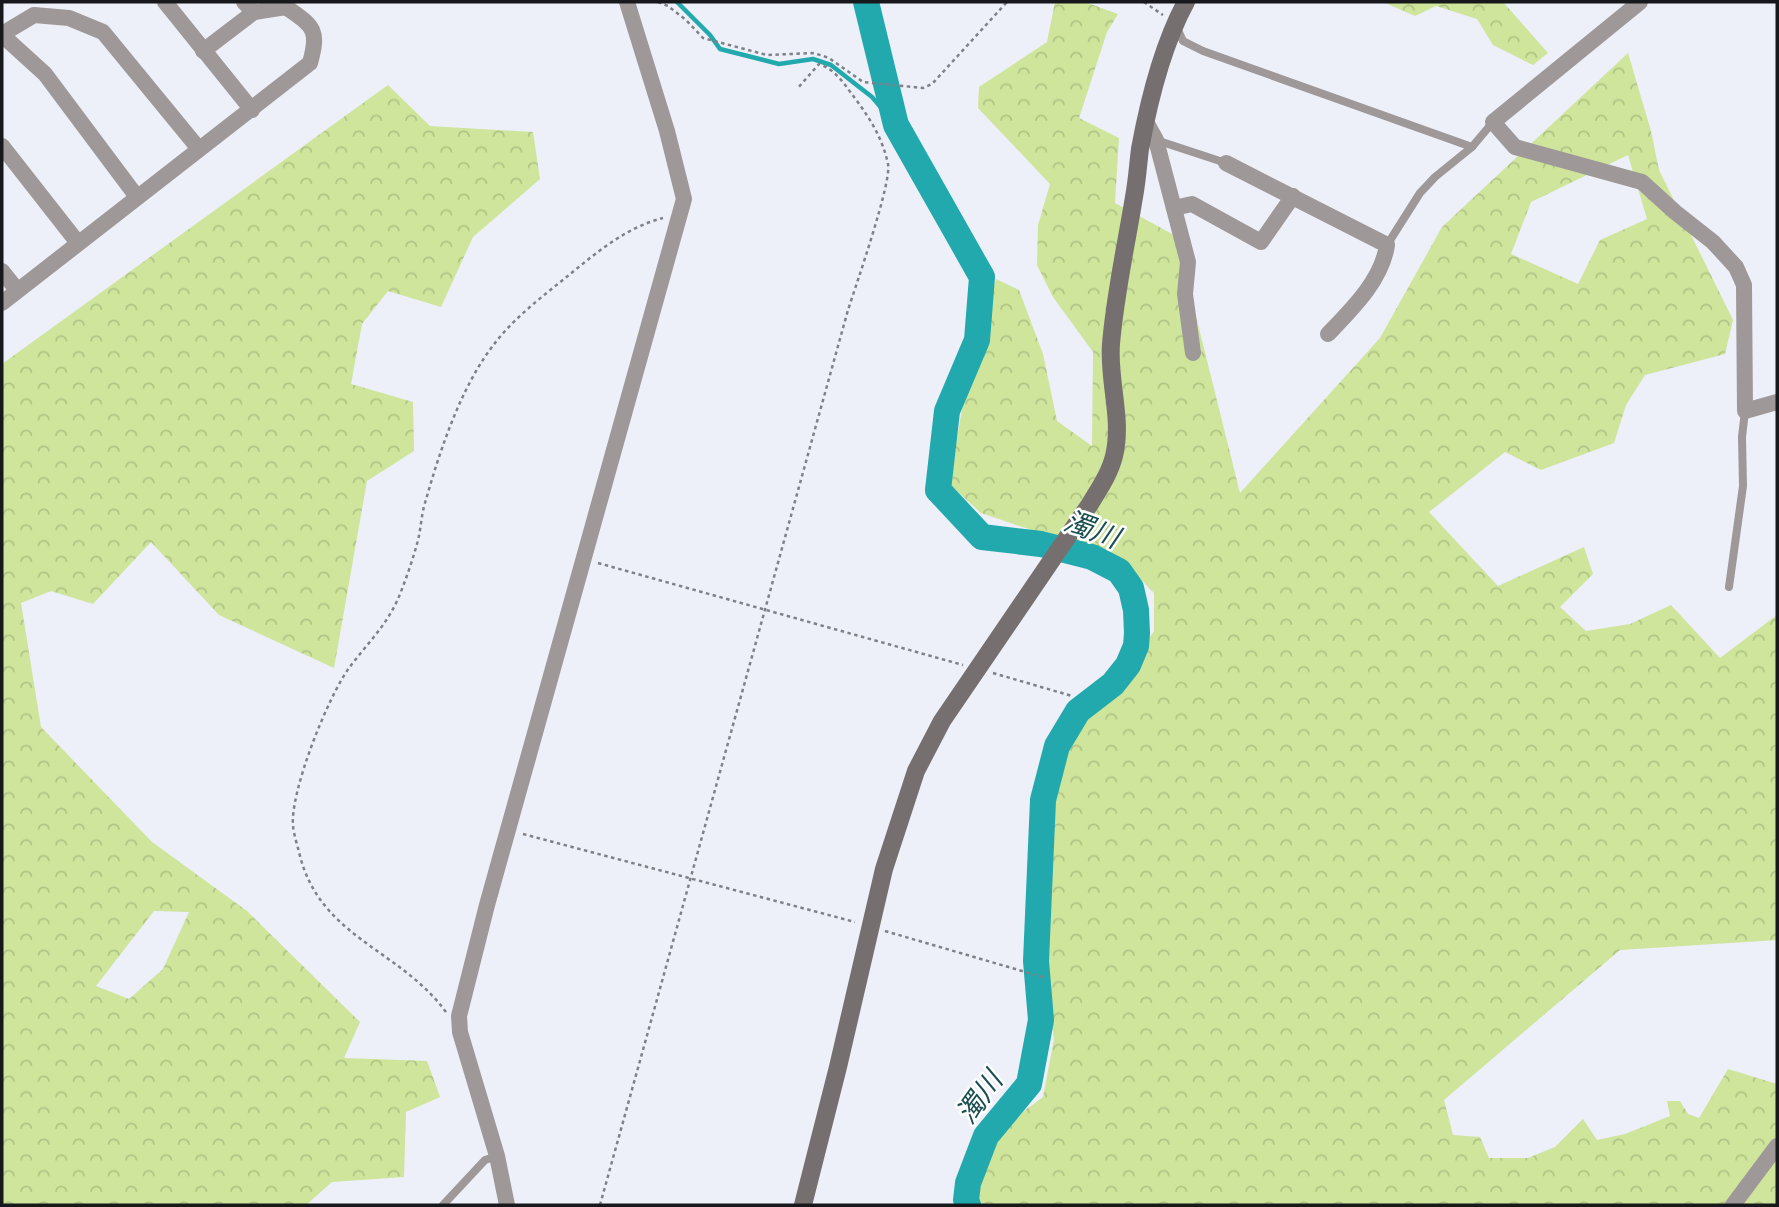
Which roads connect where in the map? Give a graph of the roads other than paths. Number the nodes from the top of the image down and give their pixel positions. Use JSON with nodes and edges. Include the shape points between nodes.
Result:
{"nodes":[{"id":1,"x":165,"y":2,"type":"edge"},
{"id":2,"x":627,"y":2,"type":"edge"},
{"id":3,"x":1186,"y":2,"type":"edge"},
{"id":4,"x":1640,"y":2,"type":"edge"},
{"id":5,"x":249,"y":7,"type":"edge"},
{"id":6,"x":1174,"y":23,"type":"junction"},
{"id":7,"x":2,"y":34,"type":"edge"},
{"id":8,"x":203,"y":51,"type":"junction"},
{"id":9,"x":252,"y":110,"type":"junction"},
{"id":10,"x":1146,"y":122,"type":"junction"},
{"id":11,"x":1493,"y":122,"type":"junction"},
{"id":12,"x":1156,"y":140,"type":"junction"},
{"id":13,"x":2,"y":146,"type":"edge"},
{"id":14,"x":1472,"y":148,"type":"junction"},
{"id":15,"x":198,"y":149,"type":"junction"},
{"id":16,"x":1226,"y":163,"type":"joint"},
{"id":17,"x":1293,"y":195,"type":"junction"},
{"id":18,"x":137,"y":197,"type":"junction"},
{"id":19,"x":1174,"y":208,"type":"junction"},
{"id":20,"x":78,"y":243,"type":"junction"},
{"id":21,"x":1387,"y":245,"type":"junction"},
{"id":22,"x":2,"y":271,"type":"edge"},
{"id":23,"x":17,"y":290,"type":"junction"},
{"id":24,"x":2,"y":303,"type":"edge"},
{"id":25,"x":1328,"y":334,"type":"dead end"},
{"id":26,"x":1193,"y":353,"type":"dead end"},
{"id":27,"x":1777,"y":402,"type":"edge"},
{"id":28,"x":1745,"y":411,"type":"junction"},
{"id":29,"x":1729,"y":587,"type":"dead end"},
{"id":30,"x":1777,"y":1146,"type":"edge"},
{"id":31,"x":497,"y":1156,"type":"junction"},
{"id":32,"x":443,"y":1205,"type":"edge"},
{"id":33,"x":507,"y":1205,"type":"edge"},
{"id":34,"x":803,"y":1205,"type":"edge"},
{"id":35,"x":1733,"y":1205,"type":"edge"}],
"edges":[{"from":1,"to":8,"type":"street"},
{"from":2,"to":31,"type":"street","via":[[684,199],[458,1024]]},
{"from":3,"to":6,"type":"street"},
{"from":4,"to":11,"type":"street"},
{"from":5,"to":8,"type":"street"},
{"from":5,"to":9,"type":"street","via":[[286,7],[310,24],[316,42],[310,62]]},
{"from":6,"to":10,"type":"street"},
{"from":6,"to":14,"type":"lane","via":[[1183,40],[1203,51]]},
{"from":7,"to":15,"type":"street","via":[[34,15],[69,18],[103,32]]},
{"from":7,"to":18,"type":"street","via":[[45,74]]},
{"from":8,"to":9,"type":"street"},
{"from":9,"to":15,"type":"street"},
{"from":10,"to":12,"type":"street"},
{"from":10,"to":34,"type":"street","via":[[1111,346],[1114,456],[1090,504],[942,721],[916,771],[884,869]]},
{"from":11,"to":14,"type":"lane"},
{"from":11,"to":28,"type":"street","via":[[1515,147],[1642,182],[1730,261],[1744,285]]},
{"from":12,"to":16,"type":"lane"},
{"from":12,"to":19,"type":"street"},
{"from":13,"to":20,"type":"street"},
{"from":14,"to":21,"type":"lane","via":[[1420,194]]},
{"from":15,"to":18,"type":"street"},
{"from":16,"to":17,"type":"street"},
{"from":17,"to":19,"type":"street","via":[[1261,242],[1192,204]]},
{"from":17,"to":21,"type":"street"},
{"from":18,"to":20,"type":"street"},
{"from":19,"to":26,"type":"street","via":[[1188,262],[1185,294]]},
{"from":20,"to":23,"type":"street"},
{"from":21,"to":25,"type":"street","via":[[1385,261],[1355,306]]},
{"from":22,"to":23,"type":"street"},
{"from":23,"to":24,"type":"street"},
{"from":27,"to":28,"type":"street"},
{"from":28,"to":29,"type":"lane","via":[[1742,486]]},
{"from":30,"to":35,"type":"street"},
{"from":31,"to":32,"type":"lane","via":[[485,1160]]},
{"from":31,"to":33,"type":"street"}]}
